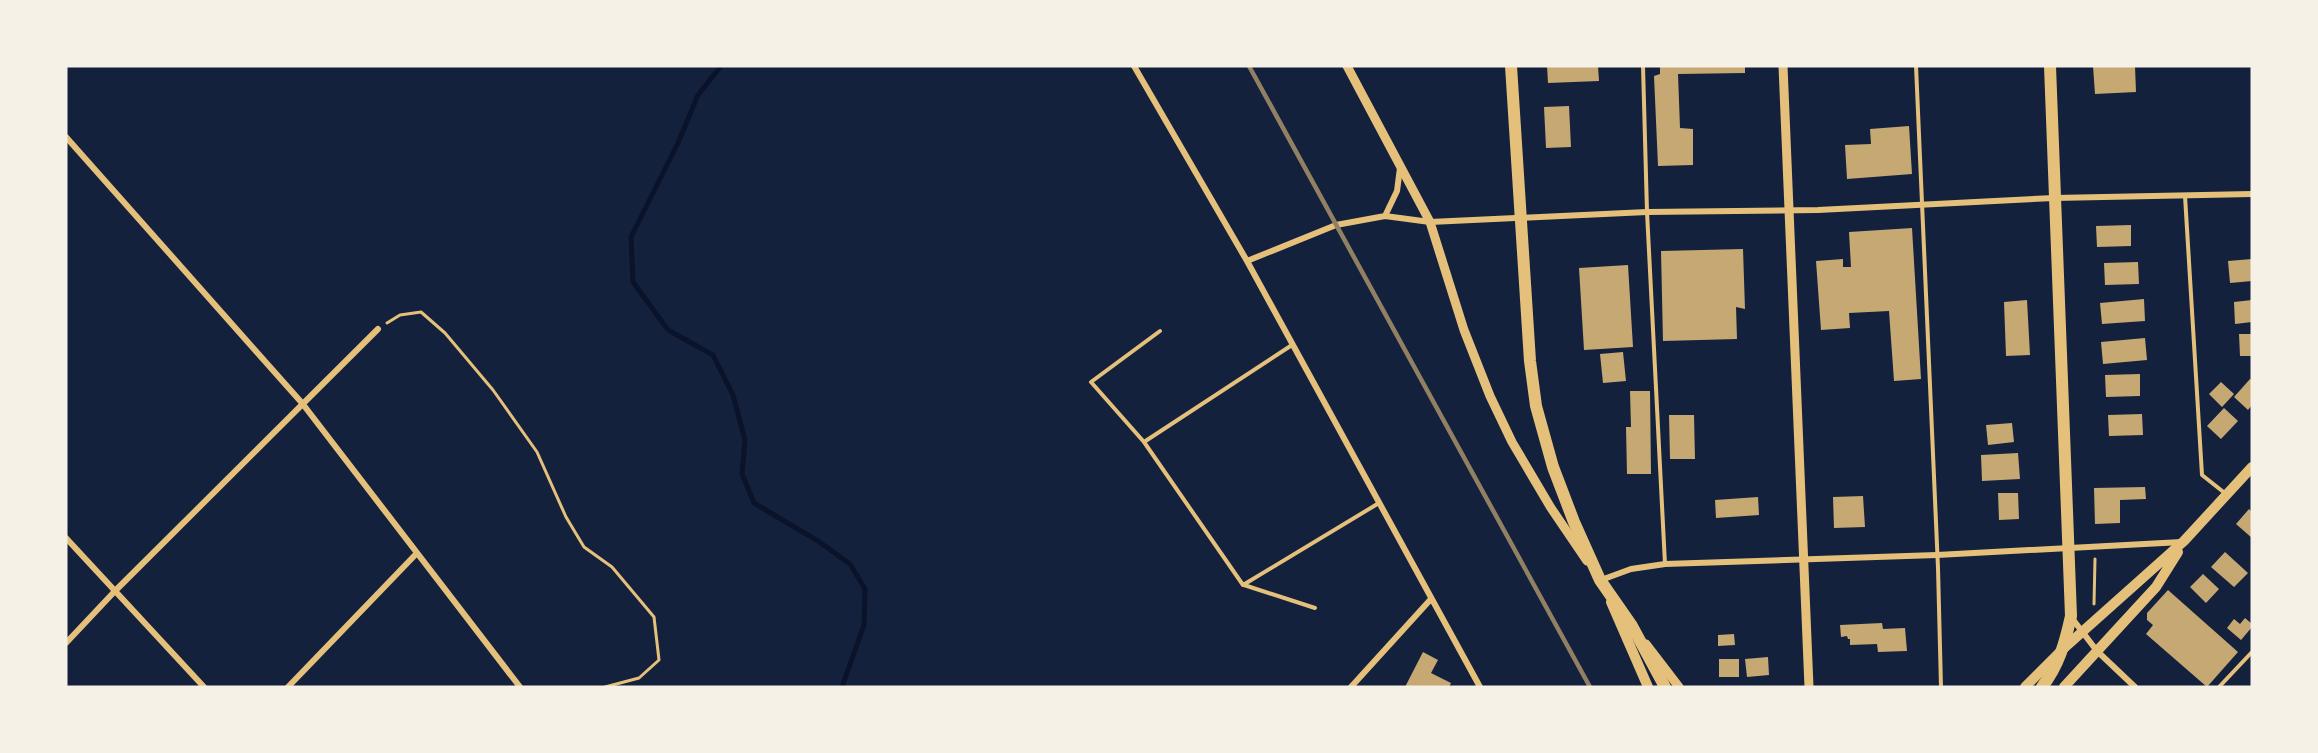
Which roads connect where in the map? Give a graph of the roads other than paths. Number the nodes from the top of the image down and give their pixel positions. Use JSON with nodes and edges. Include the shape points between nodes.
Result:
{"nodes":[{"id":1,"x":1134,"y":66,"type":"edge"},
{"id":2,"x":1347,"y":66,"type":"edge"},
{"id":3,"x":1511,"y":66,"type":"edge"},
{"id":4,"x":1643,"y":66,"type":"edge"},
{"id":5,"x":1783,"y":66,"type":"edge"},
{"id":6,"x":1916,"y":66,"type":"edge"},
{"id":7,"x":2050,"y":66,"type":"edge"},
{"id":8,"x":66,"y":137,"type":"edge"},
{"id":9,"x":1400,"y":166,"type":"junction"},
{"id":10,"x":2252,"y":194,"type":"edge"},
{"id":11,"x":2185,"y":195,"type":"junction"},
{"id":12,"x":2054,"y":198,"type":"junction"},
{"id":13,"x":1920,"y":204,"type":"junction"},
{"id":14,"x":1790,"y":210,"type":"junction"},
{"id":15,"x":1647,"y":212,"type":"junction"},
{"id":16,"x":1385,"y":216,"type":"junction"},
{"id":17,"x":1521,"y":219,"type":"junction"},
{"id":18,"x":1430,"y":222,"type":"junction"},
{"id":19,"x":1247,"y":261,"type":"junction"},
{"id":20,"x":378,"y":329,"type":"road end"},
{"id":21,"x":1160,"y":331,"type":"dead end"},
{"id":22,"x":1293,"y":345,"type":"junction"},
{"id":23,"x":302,"y":403,"type":"junction"},
{"id":24,"x":1144,"y":442,"type":"junction"},
{"id":25,"x":2252,"y":467,"type":"edge"},
{"id":26,"x":2227,"y":495,"type":"junction"},
{"id":27,"x":1379,"y":503,"type":"junction"},
{"id":28,"x":66,"y":538,"type":"edge"},
{"id":29,"x":2184,"y":542,"type":"junction"},
{"id":30,"x":2067,"y":546,"type":"junction"},
{"id":31,"x":417,"y":553,"type":"junction"},
{"id":32,"x":1937,"y":555,"type":"junction"},
{"id":33,"x":1804,"y":560,"type":"junction"},
{"id":34,"x":1665,"y":564,"type":"junction"},
{"id":35,"x":1600,"y":580,"type":"junction"},
{"id":36,"x":1243,"y":585,"type":"junction"},
{"id":37,"x":115,"y":591,"type":"junction"},
{"id":38,"x":1608,"y":594,"type":"junction"},
{"id":39,"x":1431,"y":599,"type":"junction"},
{"id":40,"x":1315,"y":608,"type":"dead end"},
{"id":41,"x":2071,"y":616,"type":"junction"},
{"id":42,"x":1632,"y":626,"type":"junction"},
{"id":43,"x":2082,"y":632,"type":"junction"},
{"id":44,"x":66,"y":643,"type":"edge"},
{"id":45,"x":2063,"y":649,"type":"junction"},
{"id":46,"x":2097,"y":651,"type":"junction"},
{"id":47,"x":2252,"y":652,"type":"edge"},
{"id":48,"x":204,"y":687,"type":"edge"},
{"id":49,"x":288,"y":687,"type":"edge"},
{"id":50,"x":520,"y":687,"type":"edge"},
{"id":51,"x":1351,"y":687,"type":"edge"},
{"id":52,"x":1480,"y":687,"type":"edge"},
{"id":53,"x":1648,"y":687,"type":"edge"},
{"id":54,"x":1665,"y":687,"type":"edge"},
{"id":55,"x":1679,"y":687,"type":"edge"},
{"id":56,"x":1809,"y":687,"type":"edge"},
{"id":57,"x":1941,"y":687,"type":"edge"},
{"id":58,"x":2025,"y":687,"type":"edge"},
{"id":59,"x":2042,"y":687,"type":"edge"},
{"id":60,"x":2064,"y":687,"type":"edge"},
{"id":61,"x":2135,"y":687,"type":"edge"},
{"id":62,"x":2219,"y":687,"type":"edge"}],
"edges":[{"from":1,"to":19,"type":"street"},
{"from":2,"to":9,"type":"street"},
{"from":3,"to":17,"type":"main road"},
{"from":4,"to":15,"type":"lane"},
{"from":5,"to":14,"type":"street"},
{"from":6,"to":13,"type":"lane"},
{"from":7,"to":12,"type":"main road"},
{"from":8,"to":23,"type":"street"},
{"from":9,"to":16,"type":"street","via":[[1397,191]]},
{"from":9,"to":18,"type":"street"},
{"from":10,"to":11,"type":"street"},
{"from":11,"to":12,"type":"street"},
{"from":11,"to":26,"type":"lane","via":[[2202,475]]},
{"from":12,"to":13,"type":"street"},
{"from":12,"to":30,"type":"main road"},
{"from":13,"to":14,"type":"street"},
{"from":13,"to":32,"type":"lane"},
{"from":14,"to":15,"type":"street"},
{"from":14,"to":33,"type":"street"},
{"from":15,"to":17,"type":"street"},
{"from":15,"to":34,"type":"lane"},
{"from":16,"to":18,"type":"street"},
{"from":16,"to":19,"type":"street","via":[[1336,225]]},
{"from":17,"to":18,"type":"street"},
{"from":17,"to":35,"type":"main road","via":[[1536,406],[1553,467]]},
{"from":18,"to":35,"type":"street","via":[[1464,330],[1490,396],[1551,508]]},
{"from":19,"to":22,"type":"street"},
{"from":20,"to":23,"type":"street"},
{"from":21,"to":24,"type":"lane","via":[[1091,382]]},
{"from":22,"to":24,"type":"lane"},
{"from":22,"to":27,"type":"street"},
{"from":23,"to":31,"type":"street"},
{"from":23,"to":37,"type":"street"},
{"from":24,"to":36,"type":"lane"},
{"from":25,"to":26,"type":"main road"},
{"from":26,"to":29,"type":"main road"},
{"from":27,"to":36,"type":"lane"},
{"from":27,"to":39,"type":"street"},
{"from":28,"to":37,"type":"street"},
{"from":29,"to":30,"type":"street"},
{"from":29,"to":43,"type":"main road"},
{"from":29,"to":46,"type":"main road","via":[[2156,587]]},
{"from":30,"to":32,"type":"street"},
{"from":30,"to":41,"type":"main road"},
{"from":31,"to":49,"type":"street"},
{"from":31,"to":50,"type":"street"},
{"from":32,"to":33,"type":"street"},
{"from":32,"to":57,"type":"lane"},
{"from":33,"to":34,"type":"street"},
{"from":33,"to":56,"type":"street"},
{"from":34,"to":35,"type":"street","via":[[1631,569]]},
{"from":35,"to":38,"type":"main road"},
{"from":36,"to":40,"type":"lane"},
{"from":37,"to":44,"type":"street"},
{"from":37,"to":48,"type":"street"},
{"from":38,"to":42,"type":"main road"},
{"from":38,"to":53,"type":"main road"},
{"from":39,"to":51,"type":"street"},
{"from":39,"to":52,"type":"street"},
{"from":41,"to":43,"type":"street"},
{"from":41,"to":45,"type":"main road"},
{"from":42,"to":54,"type":"main road"},
{"from":42,"to":55,"type":"street"},
{"from":43,"to":45,"type":"main road"},
{"from":43,"to":46,"type":"street"},
{"from":45,"to":58,"type":"main road"},
{"from":45,"to":59,"type":"main road"},
{"from":46,"to":60,"type":"main road"},
{"from":46,"to":61,"type":"street"},
{"from":47,"to":62,"type":"lane"}]}
